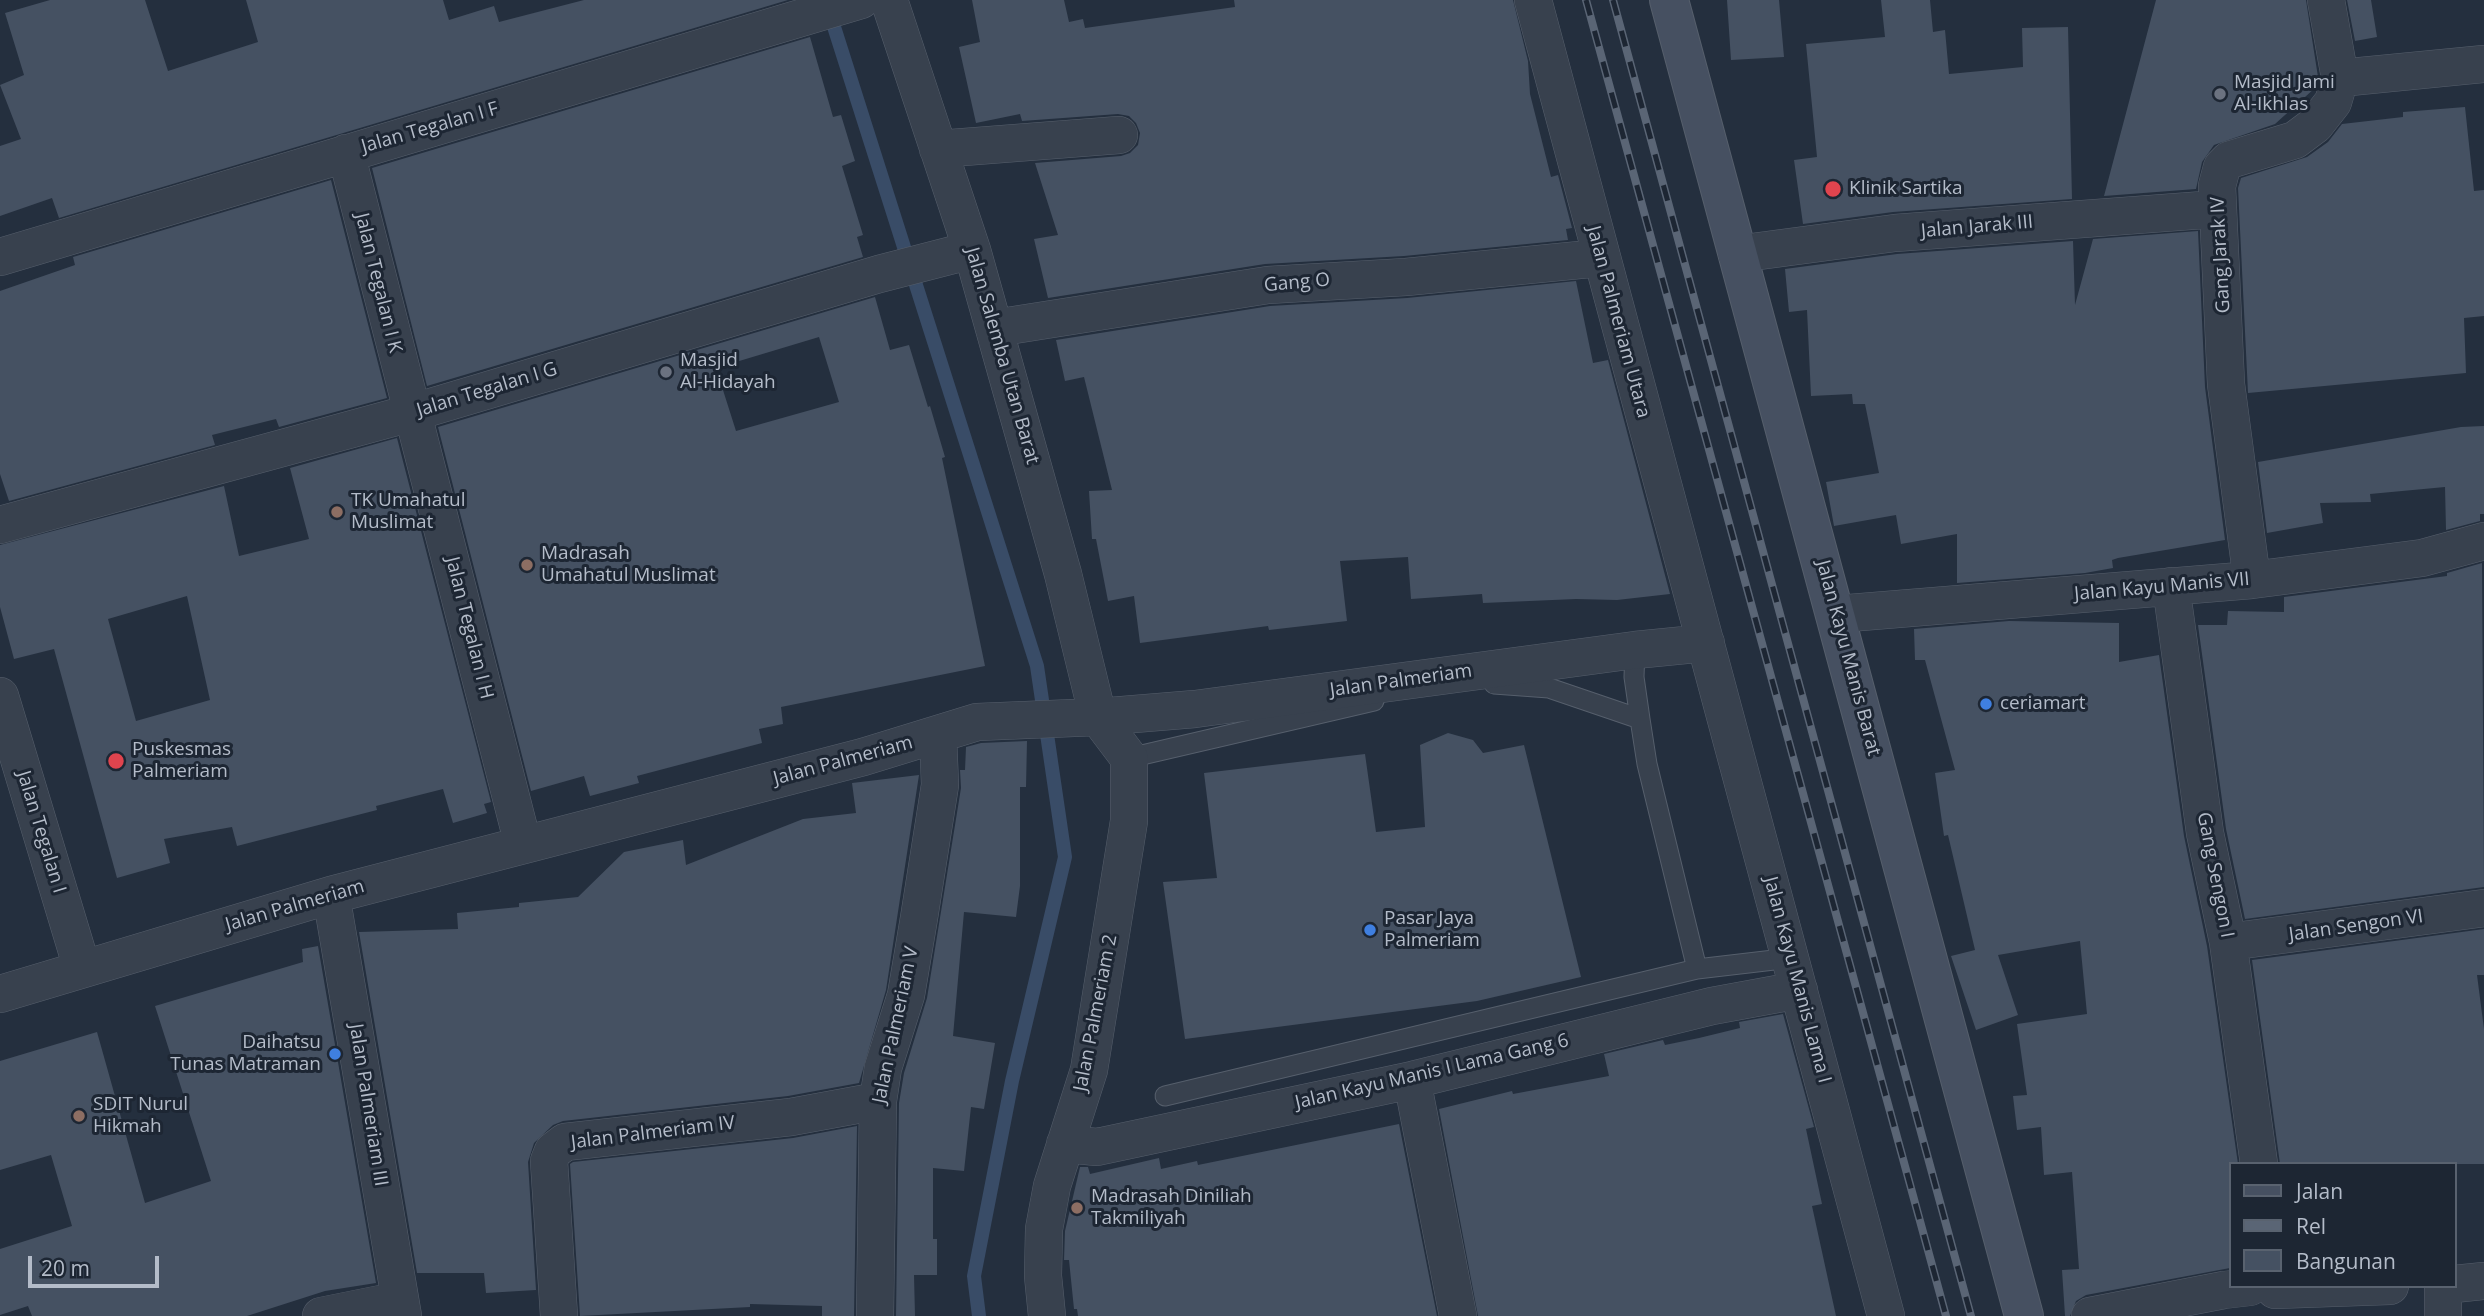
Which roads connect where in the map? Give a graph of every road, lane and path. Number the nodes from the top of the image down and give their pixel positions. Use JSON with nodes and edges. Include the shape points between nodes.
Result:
{"nodes":[{"id":1,"x":1533,"y":0,"type":"edge"},
{"id":2,"x":1669,"y":0,"type":"edge"},
{"id":3,"x":2326,"y":0,"type":"edge"},
{"id":4,"x":882,"y":2,"type":"edge"},
{"id":5,"x":2484,"y":64,"type":"edge"},
{"id":6,"x":2340,"y":78,"type":"junction"},
{"id":7,"x":1119,"y":135,"type":"dead end"},
{"id":8,"x":938,"y":149,"type":"junction"},
{"id":9,"x":346,"y":153,"type":"junction"},
{"id":10,"x":2217,"y":209,"type":"junction"},
{"id":11,"x":972,"y":250,"type":"junction"},
{"id":12,"x":1737,"y":254,"type":"junction"},
{"id":13,"x":0,"y":257,"type":"edge"},
{"id":14,"x":1600,"y":258,"type":"junction"},
{"id":15,"x":995,"y":328,"type":"junction"},
{"id":16,"x":411,"y":413,"type":"junction"},
{"id":17,"x":0,"y":525,"type":"edge"},
{"id":18,"x":2484,"y":541,"type":"edge"},
{"id":19,"x":2252,"y":580,"type":"junction"},
{"id":20,"x":2171,"y":586,"type":"junction"},
{"id":21,"x":1837,"y":614,"type":"junction"},
{"id":22,"x":1706,"y":643,"type":"junction"},
{"id":23,"x":1635,"y":650,"type":"junction"},
{"id":24,"x":0,"y":696,"type":"edge"},
{"id":25,"x":1087,"y":717,"type":"junction"},
{"id":26,"x":1640,"y":719,"type":"junction"},
{"id":27,"x":938,"y":736,"type":"junction"},
{"id":28,"x":1129,"y":758,"type":"junction"},
{"id":29,"x":523,"y":844,"type":"junction"},
{"id":30,"x":331,"y":895,"type":"junction"},
{"id":31,"x":2484,"y":908,"type":"edge"},
{"id":32,"x":2228,"y":942,"type":"junction"},
{"id":33,"x":82,"y":968,"type":"junction"},
{"id":34,"x":1697,"y":969,"type":"junction"},
{"id":35,"x":1795,"y":974,"type":"junction"},
{"id":36,"x":0,"y":994,"type":"edge"},
{"id":37,"x":1412,"y":1080,"type":"junction"},
{"id":38,"x":1165,"y":1096,"type":"dead end"},
{"id":39,"x":878,"y":1101,"type":"junction"},
{"id":40,"x":1065,"y":1144,"type":"junction"},
{"id":41,"x":2259,"y":1162,"type":"edge"},
{"id":42,"x":2484,"y":1281,"type":"edge"},
{"id":43,"x":2456,"y":1284,"type":"edge"},
{"id":44,"x":2363,"y":1288,"type":"edge"},
{"id":45,"x":2443,"y":1288,"type":"edge"},
{"id":46,"x":2270,"y":1295,"type":"edge"},
{"id":47,"x":401,"y":1308,"type":"edge"},
{"id":48,"x":321,"y":1316,"type":"edge"},
{"id":49,"x":559,"y":1316,"type":"edge"},
{"id":50,"x":875,"y":1316,"type":"edge"},
{"id":51,"x":1047,"y":1316,"type":"edge"},
{"id":52,"x":1458,"y":1316,"type":"edge"},
{"id":53,"x":1886,"y":1316,"type":"edge"},
{"id":54,"x":2024,"y":1316,"type":"edge"},
{"id":55,"x":2090,"y":1316,"type":"edge"},
{"id":56,"x":2443,"y":1316,"type":"edge"}],
"edges":[{"from":1,"to":14,"type":"street","name":"Jalan Palmeriam Utara"},
{"from":2,"to":12,"type":"street","name":"Jalan Kayu Manis Barat"},
{"from":3,"to":6,"type":"street"},
{"from":4,"to":8,"type":"street","name":"Jalan Salemba Utan Barat"},
{"from":4,"to":9,"type":"street","name":"Jalan Tegalan I F","via":[[805,18]]},
{"from":5,"to":6,"type":"street"},
{"from":6,"to":10,"type":"street","name":"Gang Jarak IV","via":[[2333,102],[2315,125],[2295,140],[2242,154],[2222,167]]},
{"from":7,"to":8,"type":"street"},
{"from":8,"to":11,"type":"street","name":"Jalan Salemba Utan Barat"},
{"from":9,"to":13,"type":"street","name":"Jalan Tegalan I F"},
{"from":9,"to":16,"type":"street","name":"Jalan Tegalan I K"},
{"from":10,"to":12,"type":"street","name":"Jalan Jarak III","via":[[1895,233]]},
{"from":10,"to":19,"type":"street","name":"Gang Jarak IV","via":[[2226,384]]},
{"from":11,"to":15,"type":"street","name":"Jalan Salemba Utan Barat"},
{"from":11,"to":16,"type":"street","name":"Jalan Tegalan I G"},
{"from":12,"to":21,"type":"street","name":"Jalan Kayu Manis Barat"},
{"from":14,"to":15,"type":"street","name":"Gang O","via":[[1268,285]]},
{"from":14,"to":22,"type":"street","name":"Jalan Palmeriam Utara"},
{"from":15,"to":25,"type":"street","name":"Jalan Salemba Utan Barat","via":[[1063,573]]},
{"from":16,"to":17,"type":"street","name":"Jalan Tegalan I G"},
{"from":16,"to":29,"type":"street","name":"Jalan Tegalan I H","via":[[418,425]]},
{"from":18,"to":19,"type":"street","name":"Jalan Kayu Manis VII","via":[[2422,558]]},
{"from":19,"to":20,"type":"street","name":"Jalan Kayu Manis VII"},
{"from":20,"to":21,"type":"street","name":"Jalan Kayu Manis VII"},
{"from":20,"to":32,"type":"street","name":"Gang Sengon I","via":[[2205,833]]},
{"from":21,"to":54,"type":"street","name":"Jalan Kayu Manis Barat"},
{"from":22,"to":23,"type":"street","name":"Jalan Palmeriam"},
{"from":22,"to":35,"type":"street","name":"Jalan Kayu Manis Lama I"},
{"from":23,"to":25,"type":"street","name":"Jalan Palmeriam","via":[[1195,709]]},
{"from":23,"to":26,"type":"lane"},
{"from":24,"to":33,"type":"street","name":"Jalan Tegalan I"},
{"from":25,"to":27,"type":"street","name":"Jalan Palmeriam","via":[[977,722]]},
{"from":25,"to":28,"type":"street"},
{"from":26,"to":28,"type":"lane","via":[[1549,688],[1504,682],[1398,695]]},
{"from":26,"to":34,"type":"lane"},
{"from":27,"to":29,"type":"street","name":"Jalan Palmeriam"},
{"from":27,"to":39,"type":"street","name":"Jalan Palmeriam V","via":[[940,785],[919,918],[906,995],[883,1068]]},
{"from":28,"to":40,"type":"street","name":"Jalan Palmeriam 2","via":[[1129,821],[1090,1069]]},
{"from":29,"to":30,"type":"street","name":"Jalan Palmeriam"},
{"from":30,"to":33,"type":"street","name":"Jalan Palmeriam"},
{"from":30,"to":47,"type":"street","name":"Jalan Palmeriam III"},
{"from":31,"to":32,"type":"street","name":"Jalan Sengon VI"},
{"from":32,"to":41,"type":"street","name":"Gang Sengon I"},
{"from":33,"to":36,"type":"street","name":"Jalan Palmeriam"},
{"from":34,"to":35,"type":"lane"},
{"from":34,"to":38,"type":"lane"},
{"from":35,"to":37,"type":"street","name":"Jalan Kayu Manis I Lama Gang 6","via":[[1622,1026]]},
{"from":35,"to":53,"type":"street","name":"Jalan Kayu Manis Lama I"},
{"from":37,"to":40,"type":"street","name":"Jalan Kayu Manis I Lama Gang 6","via":[[1097,1147]]},
{"from":37,"to":52,"type":"street"},
{"from":39,"to":49,"type":"street","name":"Jalan Palmeriam IV","via":[[791,1117],[565,1142],[549,1161]]},
{"from":39,"to":50,"type":"street","name":"Jalan Palmeriam V"},
{"from":40,"to":51,"type":"street","name":"Jalan Palmeriam 2","via":[[1044,1229]]},
{"from":42,"to":43,"type":"street"},
{"from":44,"to":46,"type":"street"},
{"from":45,"to":56,"type":"street"},
{"from":46,"to":55,"type":"street"},
{"from":47,"to":48,"type":"street"}]}
